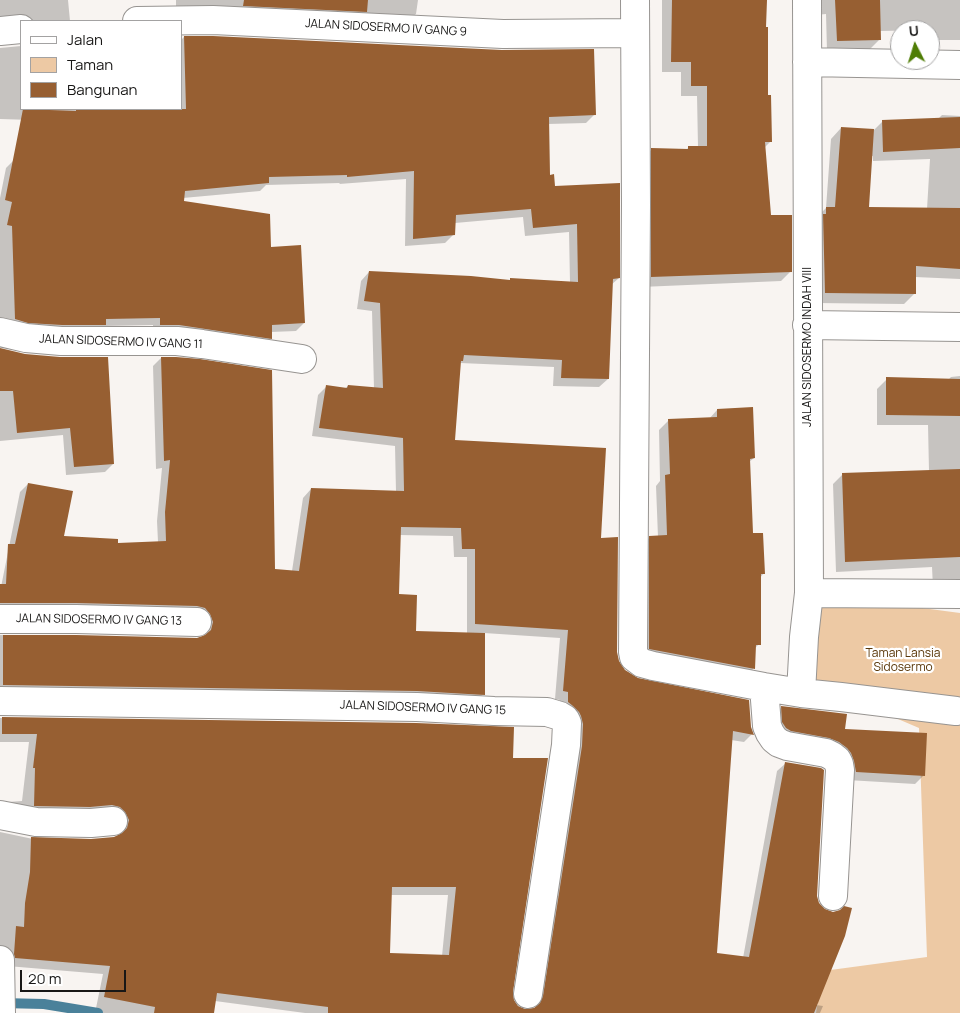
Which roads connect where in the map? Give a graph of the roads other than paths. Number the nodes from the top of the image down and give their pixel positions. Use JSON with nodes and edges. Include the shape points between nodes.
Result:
{"nodes":[{"id":1,"x":635,"y":0,"type":"edge"},
{"id":2,"x":807,"y":0,"type":"edge"},
{"id":3,"x":182,"y":20,"type":"edge"},
{"id":4,"x":20,"y":29,"type":"edge"},
{"id":5,"x":0,"y":31,"type":"edge"},
{"id":6,"x":635,"y":33,"type":"junction"},
{"id":7,"x":807,"y":62,"type":"junction"},
{"id":8,"x":960,"y":65,"type":"edge"},
{"id":9,"x":808,"y":326,"type":"junction"},
{"id":10,"x":960,"y":328,"type":"edge"},
{"id":11,"x":0,"y":332,"type":"edge"},
{"id":12,"x":302,"y":358,"type":"dead end"},
{"id":13,"x":808,"y":593,"type":"junction"},
{"id":14,"x":960,"y":594,"type":"edge"},
{"id":15,"x":0,"y":619,"type":"edge"},
{"id":16,"x":197,"y":622,"type":"dead end"},
{"id":17,"x":764,"y":687,"type":"junction"},
{"id":18,"x":801,"y":693,"type":"junction"},
{"id":19,"x":0,"y":701,"type":"edge"},
{"id":20,"x":956,"y":711,"type":"dead end"},
{"id":21,"x":0,"y":815,"type":"edge"},
{"id":22,"x":113,"y":821,"type":"dead end"},
{"id":23,"x":833,"y":896,"type":"dead end"},
{"id":24,"x":1,"y":971,"type":"edge"},
{"id":25,"x":528,"y":994,"type":"dead end"},
{"id":26,"x":1,"y":1013,"type":"edge"}],
"edges":[{"from":1,"to":6,"type":"street"},
{"from":2,"to":7,"type":"street","name":"JALAN SIDOSERMO INDAH VIII"},
{"from":3,"to":6,"type":"street","name":"JALAN SIDOSERMO IV GANG 9","via":[[503,34]]},
{"from":4,"to":5,"type":"street"},
{"from":6,"to":17,"type":"street","via":[[634,658],[642,663]]},
{"from":7,"to":8,"type":"street"},
{"from":7,"to":9,"type":"street","name":"JALAN SIDOSERMO INDAH VIII"},
{"from":9,"to":10,"type":"street"},
{"from":9,"to":13,"type":"street","name":"JALAN SIDOSERMO INDAH VIII"},
{"from":11,"to":12,"type":"street","name":"JALAN SIDOSERMO IV GANG 11","via":[[61,341],[177,341]]},
{"from":13,"to":14,"type":"street"},
{"from":13,"to":18,"type":"street","name":"JALAN SIDOSERMO INDAH VIII"},
{"from":15,"to":16,"type":"street","name":"JALAN SIDOSERMO IV GANG 13"},
{"from":17,"to":18,"type":"street"},
{"from":17,"to":23,"type":"street","via":[[767,726],[774,740],[787,746],[826,753],[839,764]]},
{"from":18,"to":20,"type":"street"},
{"from":19,"to":25,"type":"street","name":"JALAN SIDOSERMO IV GANG 15","via":[[417,706],[547,712],[560,716],[567,724],[566,745]]},
{"from":21,"to":22,"type":"street","via":[[36,822]]},
{"from":24,"to":26,"type":"street"}]}
